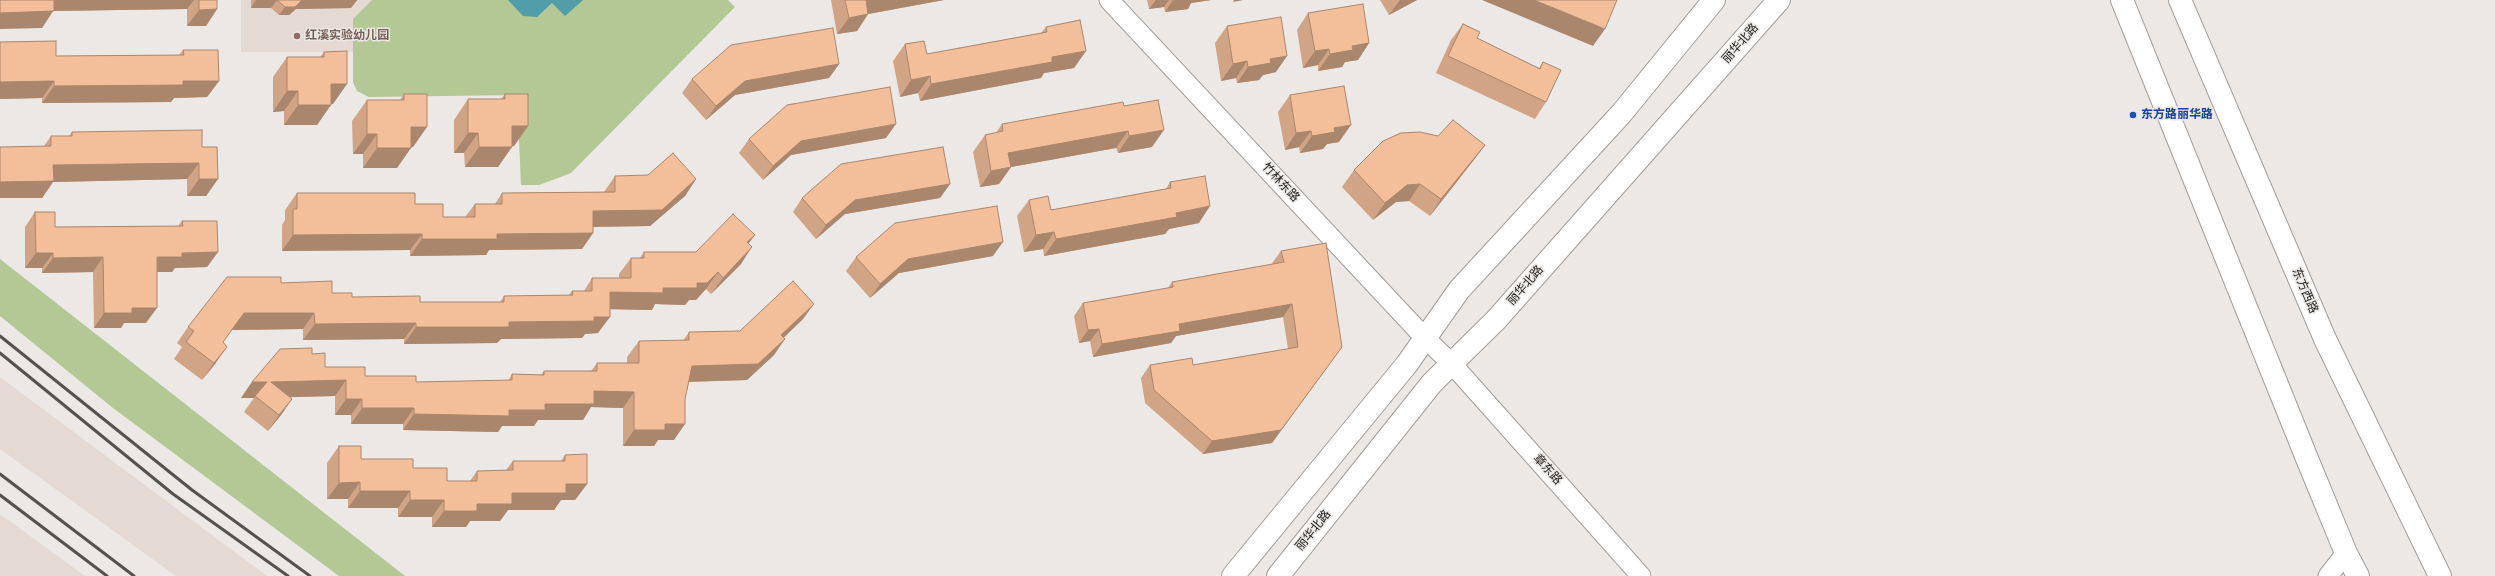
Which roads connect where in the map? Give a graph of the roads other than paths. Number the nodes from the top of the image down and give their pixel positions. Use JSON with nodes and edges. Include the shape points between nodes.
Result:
{"nodes":[{"id":1,"x":1109,"y":0,"type":"edge"},
{"id":2,"x":1714,"y":0,"type":"edge"},
{"id":3,"x":1779,"y":0,"type":"edge"},
{"id":4,"x":2122,"y":0,"type":"edge"},
{"id":5,"x":2180,"y":0,"type":"edge"},
{"id":6,"x":1424,"y":337,"type":"junction"},
{"id":7,"x":1452,"y":364,"type":"junction"},
{"id":8,"x":2346,"y":553,"type":"junction"},
{"id":9,"x":1283,"y":569,"type":"edge"},
{"id":10,"x":1233,"y":576,"type":"edge"},
{"id":11,"x":1641,"y":576,"type":"edge"},
{"id":12,"x":2328,"y":576,"type":"edge"},
{"id":13,"x":2358,"y":576,"type":"edge"},
{"id":14,"x":2440,"y":576,"type":"edge"}],
"edges":[{"from":1,"to":6,"type":"street","name":"竹林东路"},
{"from":2,"to":6,"type":"main road","via":[[1621,114],[1459,290]]},
{"from":3,"to":7,"type":"main road","name":"丽华北路","via":[[1496,320]]},
{"from":4,"to":8,"type":"main road"},
{"from":5,"to":14,"type":"main road","name":"东方西路","via":[[2325,339]]},
{"from":6,"to":7,"type":"street","name":"竹林东路"},
{"from":6,"to":10,"type":"main road","via":[[1407,364]]},
{"from":7,"to":9,"type":"main road","name":"丽华北路","via":[[1432,383]]},
{"from":7,"to":11,"type":"street","name":"章东路"},
{"from":8,"to":12,"type":"street"},
{"from":8,"to":13,"type":"main road"}]}
